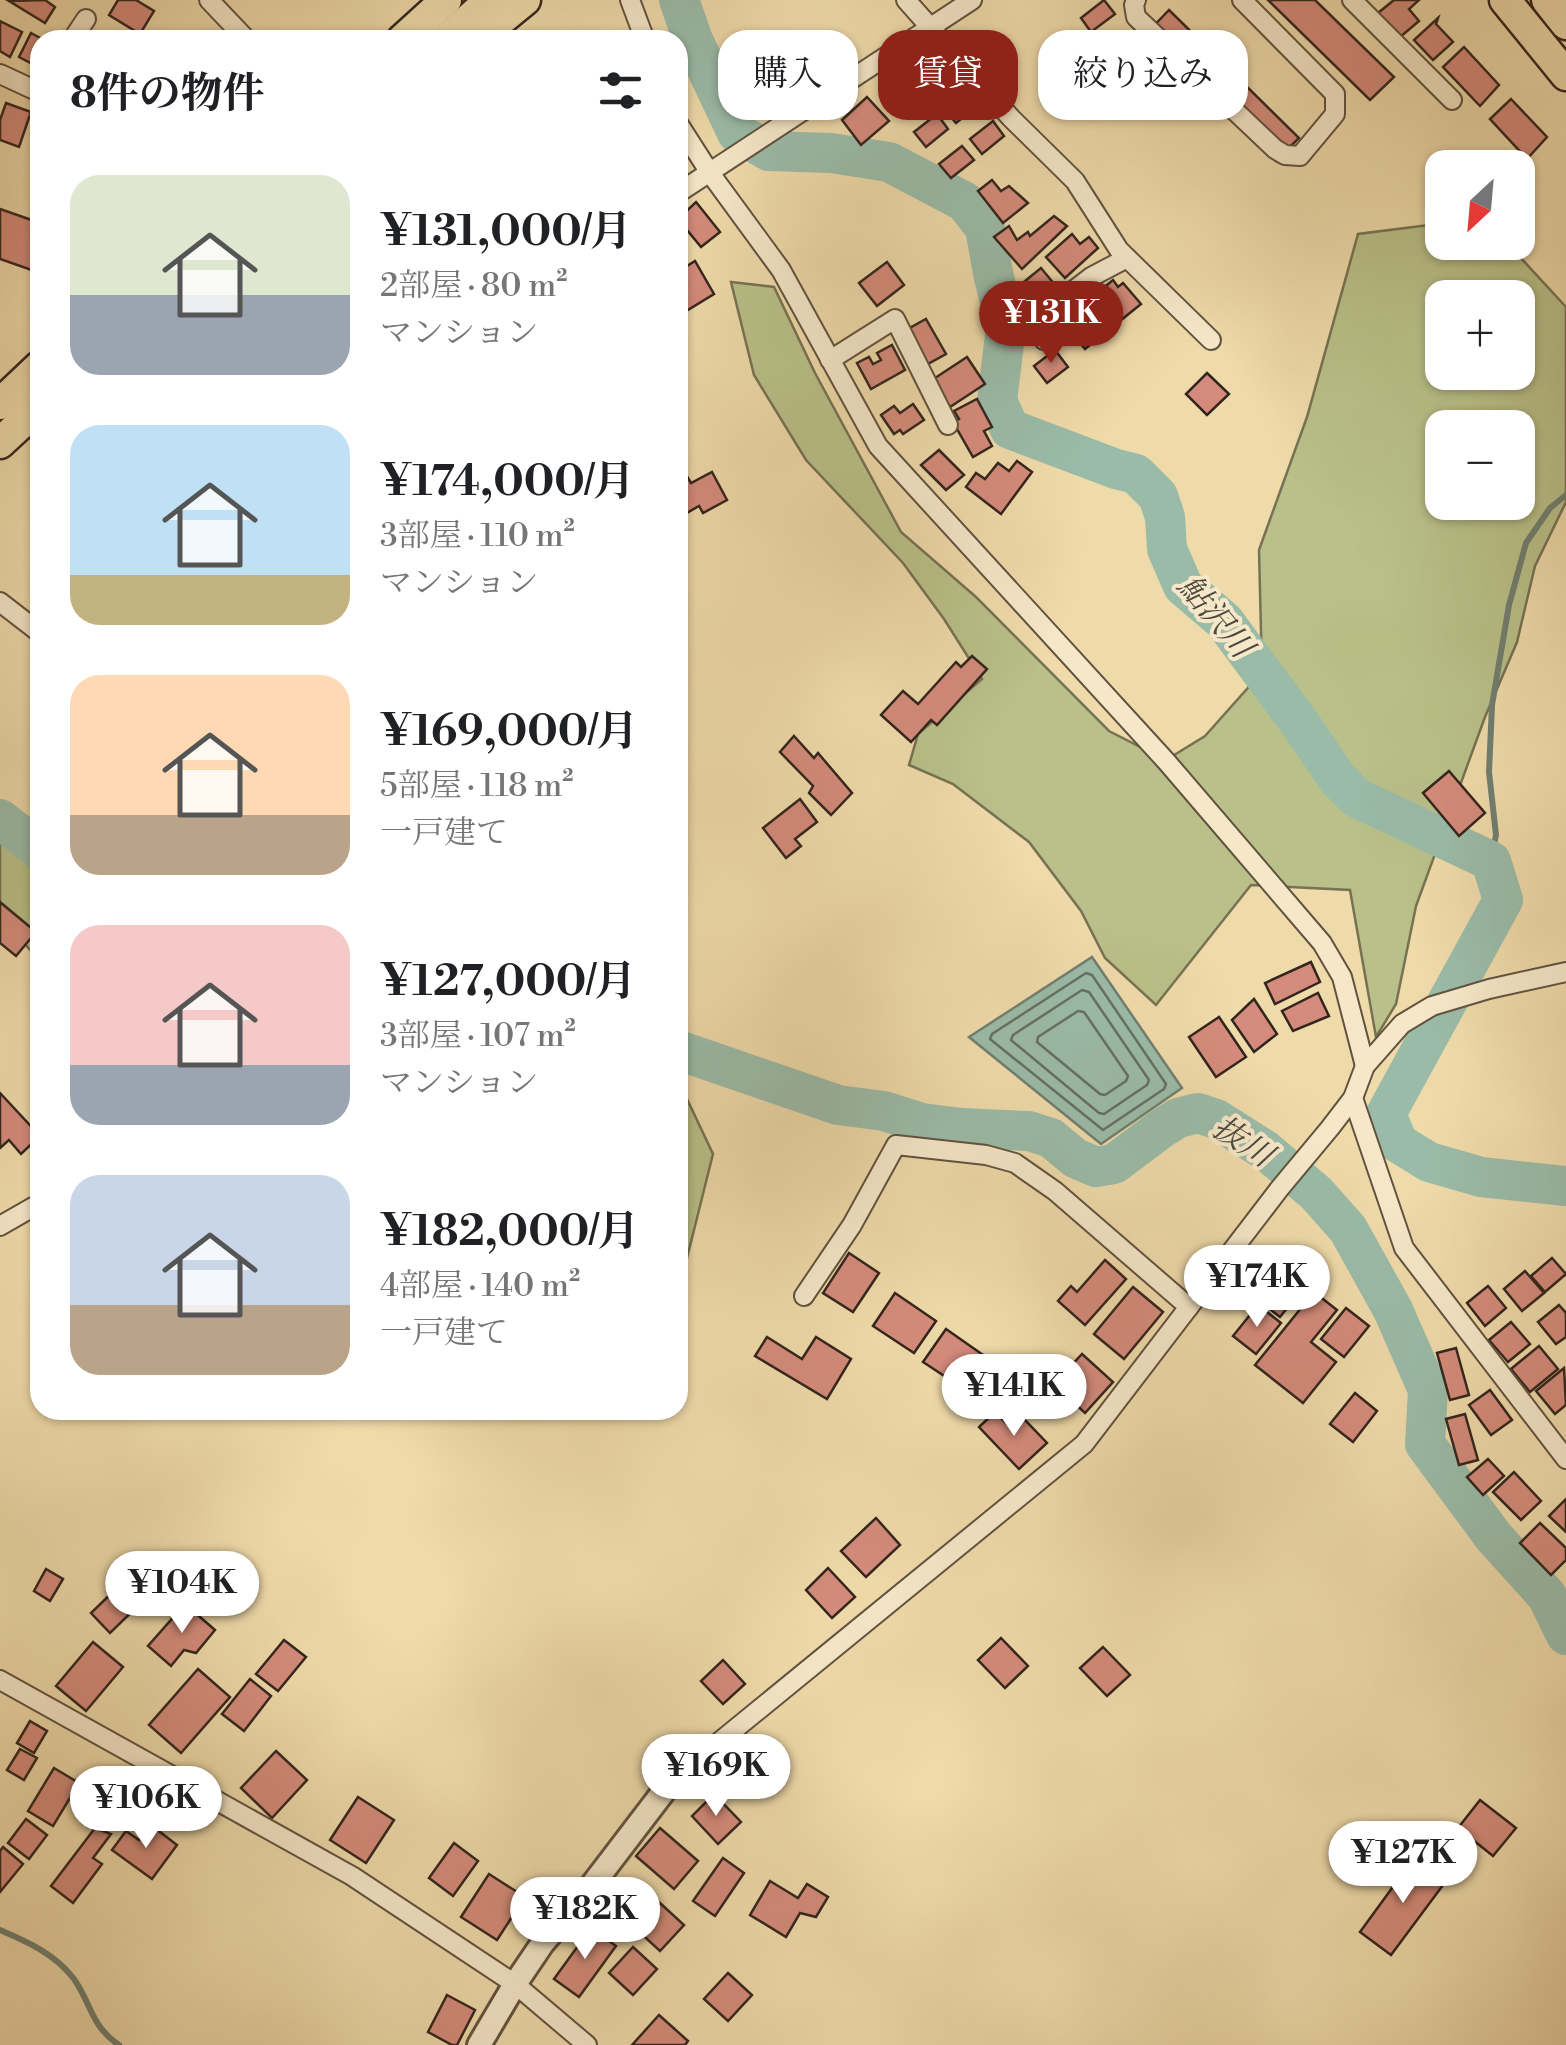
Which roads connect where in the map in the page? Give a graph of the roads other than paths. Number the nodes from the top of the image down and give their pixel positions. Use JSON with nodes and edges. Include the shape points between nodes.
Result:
{"nodes":[{"id":1,"x":210,"y":0,"type":"edge"},
{"id":2,"x":424,"y":0,"type":"edge"},
{"id":3,"x":446,"y":0,"type":"edge"},
{"id":4,"x":490,"y":0,"type":"edge"},
{"id":5,"x":525,"y":0,"type":"edge"},
{"id":6,"x":630,"y":0,"type":"edge"},
{"id":7,"x":906,"y":0,"type":"edge"},
{"id":8,"x":972,"y":0,"type":"edge"},
{"id":9,"x":1136,"y":0,"type":"edge"},
{"id":10,"x":1242,"y":0,"type":"edge"},
{"id":11,"x":1352,"y":0,"type":"edge"},
{"id":12,"x":1505,"y":0,"type":"edge"},
{"id":13,"x":1547,"y":0,"type":"edge"},
{"id":14,"x":86,"y":19,"type":"dead end"},
{"id":15,"x":1566,"y":24,"type":"edge"},
{"id":16,"x":932,"y":27,"type":"junction"},
{"id":17,"x":79,"y":30,"type":"edge"},
{"id":18,"x":238,"y":30,"type":"edge"},
{"id":19,"x":400,"y":30,"type":"edge"},
{"id":20,"x":413,"y":30,"type":"edge"},
{"id":21,"x":457,"y":30,"type":"edge"},
{"id":22,"x":488,"y":30,"type":"edge"},
{"id":23,"x":642,"y":30,"type":"edge"},
{"id":24,"x":0,"y":74,"type":"edge"},
{"id":25,"x":1566,"y":74,"type":"edge"},
{"id":26,"x":30,"y":88,"type":"edge"},
{"id":27,"x":1452,"y":100,"type":"dead end"},
{"id":28,"x":688,"y":139,"type":"edge"},
{"id":29,"x":710,"y":173,"type":"junction"},
{"id":30,"x":688,"y":187,"type":"edge"},
{"id":31,"x":1127,"y":258,"type":"junction"},
{"id":32,"x":1044,"y":340,"type":"dead end"},
{"id":33,"x":1211,"y":340,"type":"dead end"},
{"id":34,"x":830,"y":360,"type":"junction"},
{"id":35,"x":30,"y":376,"type":"edge"},
{"id":36,"x":0,"y":404,"type":"edge"},
{"id":37,"x":30,"y":415,"type":"edge"},
{"id":38,"x":948,"y":424,"type":"dead end"},
{"id":39,"x":0,"y":443,"type":"edge"},
{"id":40,"x":0,"y":602,"type":"edge"},
{"id":41,"x":30,"y":625,"type":"edge"},
{"id":42,"x":1566,"y":972,"type":"edge"},
{"id":43,"x":1365,"y":1066,"type":"junction"},
{"id":44,"x":1353,"y":1098,"type":"junction"},
{"id":45,"x":30,"y":1208,"type":"edge"},
{"id":46,"x":0,"y":1226,"type":"edge"},
{"id":47,"x":804,"y":1296,"type":"dead end"},
{"id":48,"x":1190,"y":1307,"type":"junction"},
{"id":49,"x":1566,"y":1459,"type":"edge"},
{"id":50,"x":0,"y":1680,"type":"edge"},
{"id":51,"x":692,"y":1765,"type":"joint"},
{"id":52,"x":515,"y":1984,"type":"junction"},
{"id":53,"x":478,"y":2045,"type":"edge"},
{"id":54,"x":587,"y":2045,"type":"edge"}],
"edges":[{"from":1,"to":18,"type":"street"},
{"from":2,"to":19,"type":"highway"},
{"from":3,"to":20,"type":"highway"},
{"from":4,"to":21,"type":"highway"},
{"from":5,"to":22,"type":"highway"},
{"from":6,"to":23,"type":"street"},
{"from":7,"to":16,"type":"street"},
{"from":8,"to":16,"type":"street"},
{"from":9,"to":10,"type":"street","via":[[1136,18],[1275,149],[1300,156],[1335,114],[1335,94]]},
{"from":11,"to":27,"type":"street"},
{"from":12,"to":25,"type":"highway"},
{"from":13,"to":15,"type":"highway"},
{"from":14,"to":17,"type":"street"},
{"from":16,"to":29,"type":"street"},
{"from":16,"to":31,"type":"street","via":[[1076,181]]},
{"from":24,"to":26,"type":"street"},
{"from":28,"to":29,"type":"street"},
{"from":29,"to":30,"type":"street"},
{"from":29,"to":34,"type":"street","via":[[781,270]]},
{"from":31,"to":32,"type":"street","via":[[1047,311]]},
{"from":31,"to":33,"type":"street"},
{"from":34,"to":38,"type":"street","via":[[894,320]]},
{"from":34,"to":43,"type":"street","via":[[878,446],[1166,760],[1322,943],[1342,977]]},
{"from":35,"to":36,"type":"highway"},
{"from":37,"to":39,"type":"highway"},
{"from":40,"to":41,"type":"street"},
{"from":42,"to":43,"type":"street","via":[[1432,1006],[1402,1024]]},
{"from":43,"to":44,"type":"street"},
{"from":44,"to":48,"type":"street"},
{"from":44,"to":49,"type":"street","via":[[1404,1248]]},
{"from":45,"to":46,"type":"street"},
{"from":47,"to":48,"type":"street","via":[[896,1146],[1015,1162]]},
{"from":48,"to":51,"type":"street","via":[[1084,1444]]},
{"from":50,"to":52,"type":"street","via":[[352,1876]]},
{"from":51,"to":52,"type":"street","via":[[664,1791]]},
{"from":52,"to":53,"type":"street"},
{"from":52,"to":54,"type":"street"}]}
